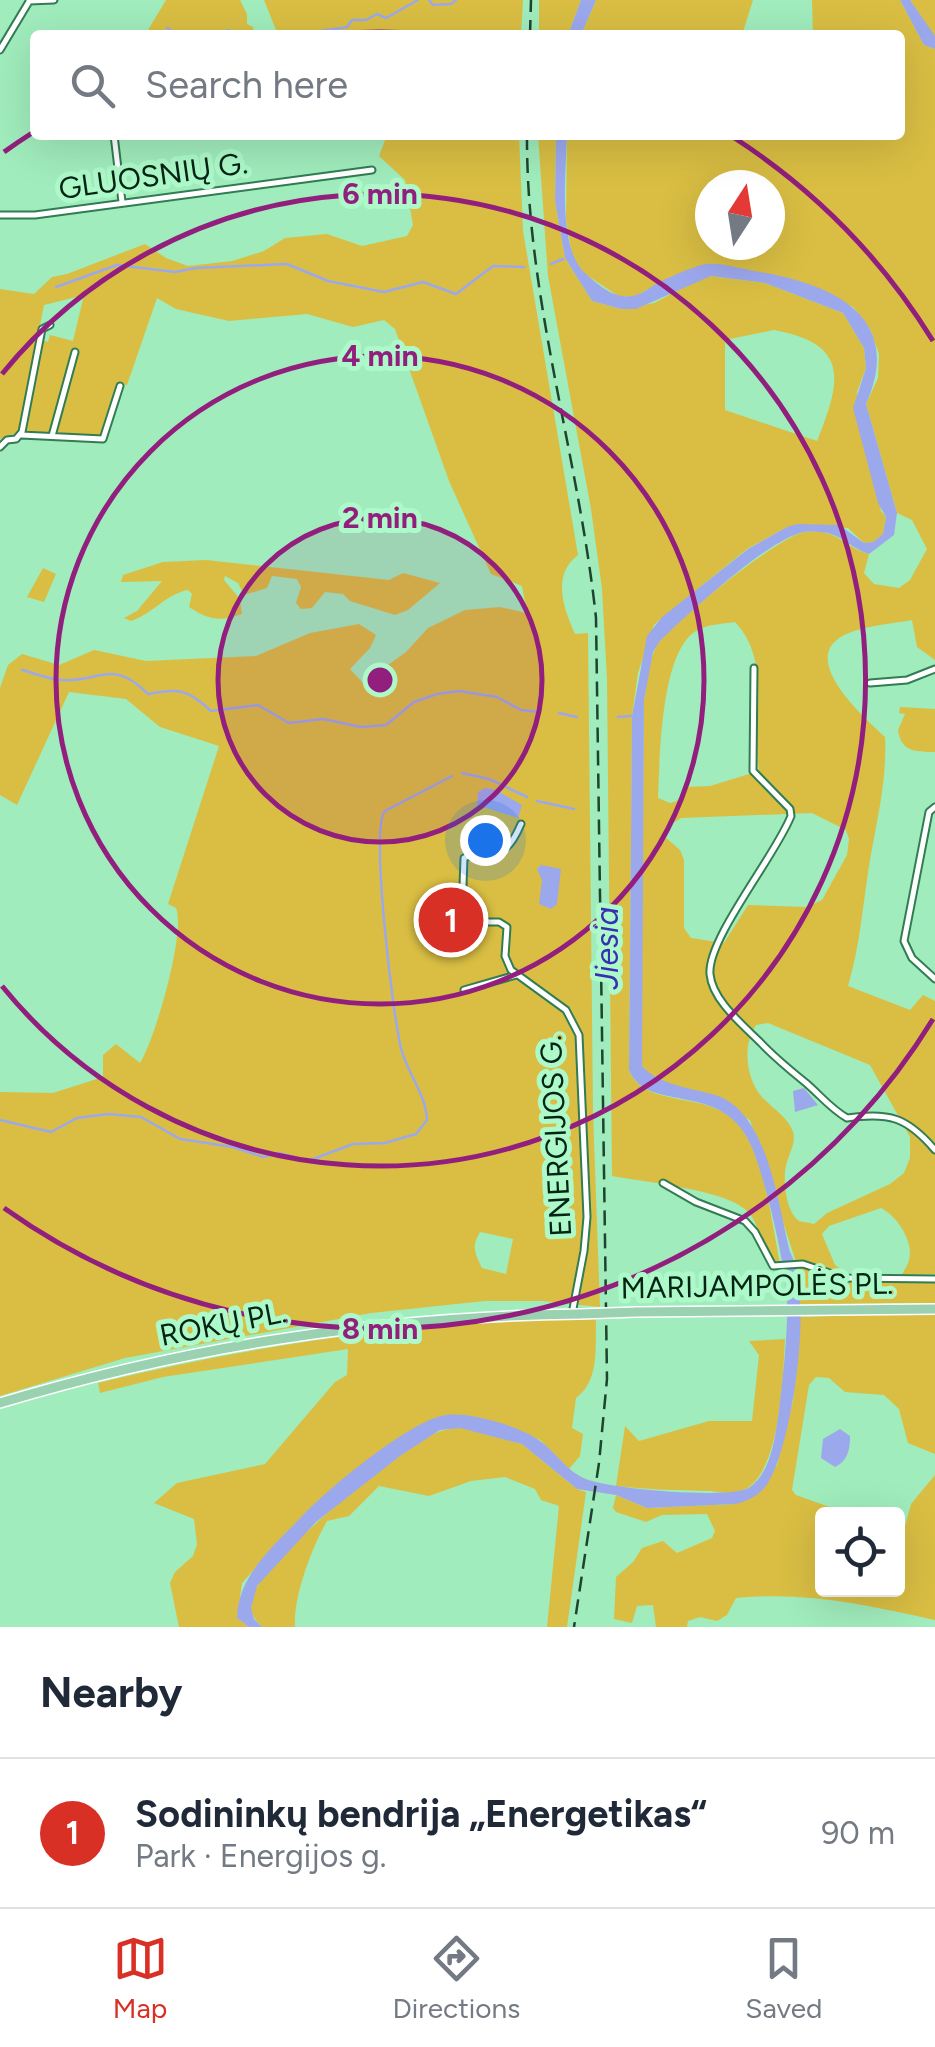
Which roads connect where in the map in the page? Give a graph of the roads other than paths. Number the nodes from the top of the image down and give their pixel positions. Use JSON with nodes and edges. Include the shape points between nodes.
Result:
{"nodes":[{"id":1,"x":54,"y":0,"type":"edge"},
{"id":2,"x":29,"y":1,"type":"edge"},
{"id":3,"x":0,"y":50,"type":"edge"},
{"id":4,"x":115,"y":140,"type":"edge"},
{"id":5,"x":372,"y":170,"type":"dead end"},
{"id":6,"x":122,"y":202,"type":"junction"},
{"id":7,"x":0,"y":215,"type":"edge"},
{"id":8,"x":50,"y":325,"type":"dead end"},
{"id":9,"x":75,"y":352,"type":"dead end"},
{"id":10,"x":120,"y":386,"type":"dead end"},
{"id":11,"x":20,"y":436,"type":"junction"},
{"id":12,"x":52,"y":437,"type":"junction"},
{"id":13,"x":0,"y":446,"type":"edge"},
{"id":14,"x":754,"y":668,"type":"dead end"},
{"id":15,"x":935,"y":669,"type":"edge"},
{"id":16,"x":870,"y":683,"type":"dead end"},
{"id":17,"x":932,"y":810,"type":"edge"},
{"id":18,"x":521,"y":824,"type":"dead end"},
{"id":19,"x":516,"y":976,"type":"junction"},
{"id":20,"x":935,"y":979,"type":"edge"},
{"id":21,"x":464,"y":990,"type":"dead end"},
{"id":22,"x":935,"y":1150,"type":"edge"},
{"id":23,"x":663,"y":1183,"type":"dead end"},
{"id":24,"x":935,"y":1279,"type":"edge"},
{"id":25,"x":935,"y":1309,"type":"edge"},
{"id":26,"x":576,"y":1314,"type":"junction"},
{"id":27,"x":0,"y":1403,"type":"edge"}],
"edges":[{"from":1,"to":2,"type":"street"},
{"from":2,"to":3,"type":"street"},
{"from":4,"to":6,"type":"street"},
{"from":5,"to":6,"type":"street","name":"GLUOSNIŲ G."},
{"from":6,"to":7,"type":"street","name":"GLUOSNIŲ G."},
{"from":8,"to":11,"type":"street","via":[[42,329]]},
{"from":9,"to":12,"type":"street"},
{"from":10,"to":12,"type":"street","via":[[103,438]]},
{"from":11,"to":12,"type":"street"},
{"from":11,"to":13,"type":"street"},
{"from":14,"to":22,"type":"street","via":[[753,771],[791,816],[716,948],[713,984],[762,1044],[838,1113],[897,1119]]},
{"from":15,"to":16,"type":"street"},
{"from":17,"to":20,"type":"street","via":[[904,941]]},
{"from":18,"to":19,"type":"street","via":[[508,848],[466,856],[462,868],[464,918],[506,927],[505,956]]},
{"from":19,"to":21,"type":"street"},
{"from":19,"to":26,"type":"street","name":"ENERGIJOS G.","via":[[566,1010],[579,1036],[587,1217]]},
{"from":23,"to":24,"type":"street","via":[[745,1221],[770,1265],[794,1264],[844,1278]]},
{"from":25,"to":26,"type":"main road","name":"MARIJAMPOLĖS PL.","bridge":true},
{"from":26,"to":27,"type":"main road","name":"ROKŲ PL.","via":[[437,1320],[266,1340]]}]}
